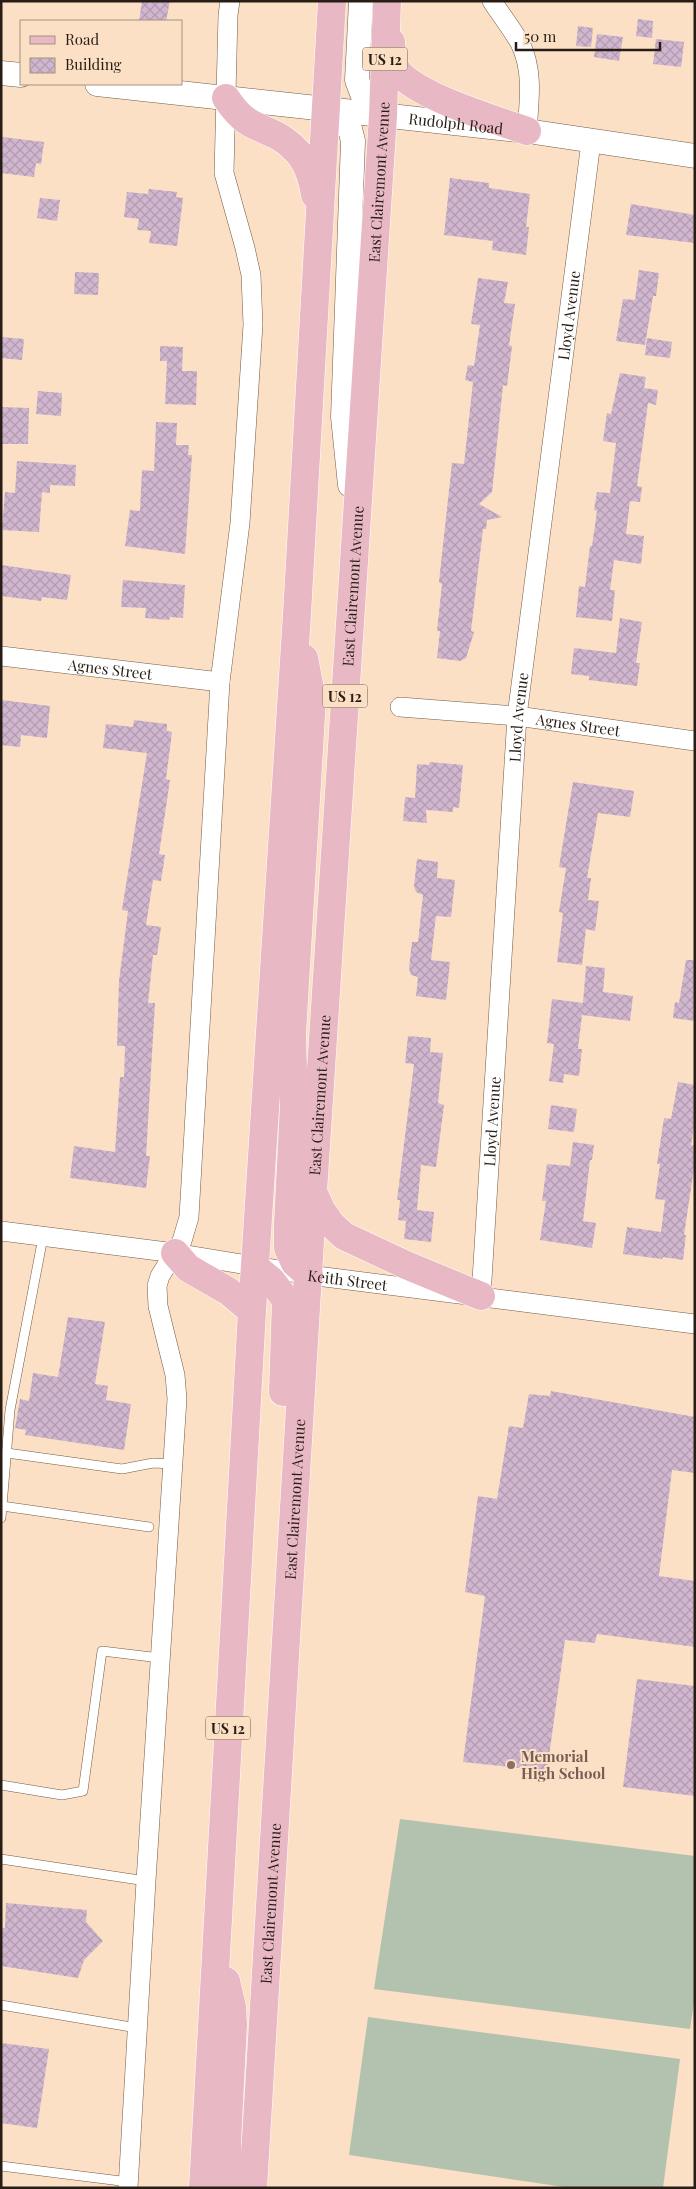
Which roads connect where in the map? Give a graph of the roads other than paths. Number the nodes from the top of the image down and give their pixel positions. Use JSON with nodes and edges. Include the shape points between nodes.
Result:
{"nodes":[{"id":1,"x":230,"y":1,"type":"edge"},
{"id":2,"x":332,"y":1,"type":"edge"},
{"id":3,"x":361,"y":1,"type":"edge"},
{"id":4,"x":492,"y":1,"type":"edge"},
{"id":5,"x":387,"y":7,"type":"edge"},
{"id":6,"x":1,"y":73,"type":"edge"},
{"id":7,"x":20,"y":75,"type":"edge"},
{"id":8,"x":106,"y":85,"type":"edge"},
{"id":9,"x":226,"y":98,"type":"junction"},
{"id":10,"x":326,"y":110,"type":"junction"},
{"id":11,"x":383,"y":116,"type":"junction"},
{"id":12,"x":527,"y":131,"type":"junction"},
{"id":13,"x":591,"y":142,"type":"junction"},
{"id":14,"x":695,"y":156,"type":"edge"},
{"id":15,"x":320,"y":220,"type":"junction"},
{"id":16,"x":356,"y":537,"type":"junction"},
{"id":17,"x":296,"y":614,"type":"junction"},
{"id":18,"x":1,"y":656,"type":"edge"},
{"id":19,"x":220,"y":682,"type":"junction"},
{"id":20,"x":400,"y":707,"type":"dead end"},
{"id":21,"x":517,"y":716,"type":"junction"},
{"id":22,"x":695,"y":741,"type":"edge"},
{"id":23,"x":313,"y":1192,"type":"junction"},
{"id":24,"x":1,"y":1231,"type":"edge"},
{"id":25,"x":43,"y":1237,"type":"junction"},
{"id":26,"x":175,"y":1253,"type":"junction"},
{"id":27,"x":254,"y":1267,"type":"junction"},
{"id":28,"x":309,"y":1275,"type":"junction"},
{"id":29,"x":481,"y":1296,"type":"junction"},
{"id":30,"x":252,"y":1311,"type":"junction"},
{"id":31,"x":695,"y":1324,"type":"edge"},
{"id":32,"x":7,"y":1453,"type":"junction"},
{"id":33,"x":174,"y":1464,"type":"junction"},
{"id":34,"x":2,"y":1506,"type":"edge"},
{"id":35,"x":1,"y":1518,"type":"edge"},
{"id":36,"x":149,"y":1527,"type":"dead end"},
{"id":37,"x":289,"y":1589,"type":"junction"},
{"id":38,"x":160,"y":1658,"type":"junction"},
{"id":39,"x":1,"y":1785,"type":"edge"},
{"id":40,"x":1,"y":1859,"type":"edge"},
{"id":41,"x":146,"y":1881,"type":"junction"},
{"id":42,"x":216,"y":1936,"type":"junction"},
{"id":43,"x":1,"y":2005,"type":"edge"},
{"id":44,"x":137,"y":2028,"type":"junction"},
{"id":45,"x":1,"y":2166,"type":"edge"},
{"id":46,"x":128,"y":2185,"type":"edge"},
{"id":47,"x":203,"y":2188,"type":"edge"},
{"id":48,"x":230,"y":2188,"type":"edge"},
{"id":49,"x":253,"y":2188,"type":"edge"}],
"edges":[{"from":1,"to":9,"type":"street"},
{"from":2,"to":10,"type":"main road","number":"US 12"},
{"from":3,"to":11,"type":"street","via":[[357,80],[363,96]]},
{"from":4,"to":12,"type":"street","via":[[520,44],[525,58],[530,86]]},
{"from":5,"to":11,"type":"main road","name":"East Clairemont Avenue","number":"US 12"},
{"from":5,"to":12,"type":"main road","via":[[393,59],[398,71],[414,84],[456,106]]},
{"from":6,"to":7,"type":"street"},
{"from":8,"to":9,"type":"street","name":"Rudolph Road"},
{"from":9,"to":10,"type":"street","name":"Rudolph Road"},
{"from":9,"to":15,"type":"main road","via":[[247,121],[276,136],[300,154],[313,181]]},
{"from":9,"to":19,"type":"street","via":[[224,173],[251,274],[253,325],[240,523]]},
{"from":10,"to":11,"type":"street","name":"Rudolph Road"},
{"from":10,"to":15,"type":"main road","number":"US 12"},
{"from":10,"to":16,"type":"street","via":[[350,130],[353,140],[343,417]]},
{"from":11,"to":12,"type":"street","name":"Rudolph Road"},
{"from":11,"to":16,"type":"main road","name":"East Clairemont Avenue","number":"US 12"},
{"from":12,"to":13,"type":"street","name":"Rudolph Road"},
{"from":13,"to":14,"type":"street","name":"Rudolph Road"},
{"from":13,"to":21,"type":"street","name":"Lloyd Avenue"},
{"from":15,"to":17,"type":"main road","number":"US 12"},
{"from":16,"to":23,"type":"main road","name":"East Clairemont Avenue","number":"US 12"},
{"from":17,"to":27,"type":"main road","number":"US 12"},
{"from":17,"to":28,"type":"main road","via":[[312,699],[292,1034],[294,1106],[288,1248],[295,1263]]},
{"from":18,"to":19,"type":"street","name":"Agnes Street"},
{"from":19,"to":26,"type":"street","via":[[189,1217]]},
{"from":20,"to":21,"type":"street","name":"Agnes Street"},
{"from":21,"to":22,"type":"street","name":"Agnes Street"},
{"from":21,"to":29,"type":"street","name":"Lloyd Avenue"},
{"from":23,"to":28,"type":"main road","name":"East Clairemont Avenue","number":"US 12"},
{"from":23,"to":29,"type":"main road","via":[[326,1218],[344,1236],[406,1266]]},
{"from":24,"to":25,"type":"street","name":"Keith Street"},
{"from":25,"to":26,"type":"street","name":"Keith Street"},
{"from":25,"to":32,"type":"lane","via":[[10,1410]]},
{"from":26,"to":27,"type":"street","name":"Keith Street"},
{"from":26,"to":30,"type":"main road","via":[[188,1268],[228,1291]]},
{"from":26,"to":33,"type":"street","via":[[160,1276],[156,1296],[177,1387]]},
{"from":27,"to":28,"type":"street","name":"Keith Street"},
{"from":27,"to":30,"type":"main road","number":"US 12"},
{"from":27,"to":37,"type":"main road","via":[[271,1280],[286,1300],[279,1519]]},
{"from":28,"to":29,"type":"street","name":"Keith Street"},
{"from":28,"to":37,"type":"main road","name":"East Clairemont Avenue","number":"US 12"},
{"from":29,"to":31,"type":"street","name":"Keith Street"},
{"from":30,"to":42,"type":"main road","number":"US 12"},
{"from":32,"to":33,"type":"lane","via":[[122,1469],[153,1463]]},
{"from":32,"to":34,"type":"lane"},
{"from":33,"to":38,"type":"street"},
{"from":34,"to":35,"type":"lane"},
{"from":34,"to":36,"type":"lane"},
{"from":37,"to":49,"type":"main road","name":"East Clairemont Avenue","number":"US 12"},
{"from":38,"to":39,"type":"lane","via":[[102,1651],[83,1791],[62,1795]]},
{"from":38,"to":41,"type":"street"},
{"from":40,"to":41,"type":"lane"},
{"from":41,"to":44,"type":"street"},
{"from":42,"to":47,"type":"main road","number":"US 12"},
{"from":42,"to":48,"type":"main road","via":[[232,2007],[227,2142]]},
{"from":43,"to":44,"type":"lane"},
{"from":44,"to":46,"type":"street"},
{"from":45,"to":46,"type":"lane"}]}
